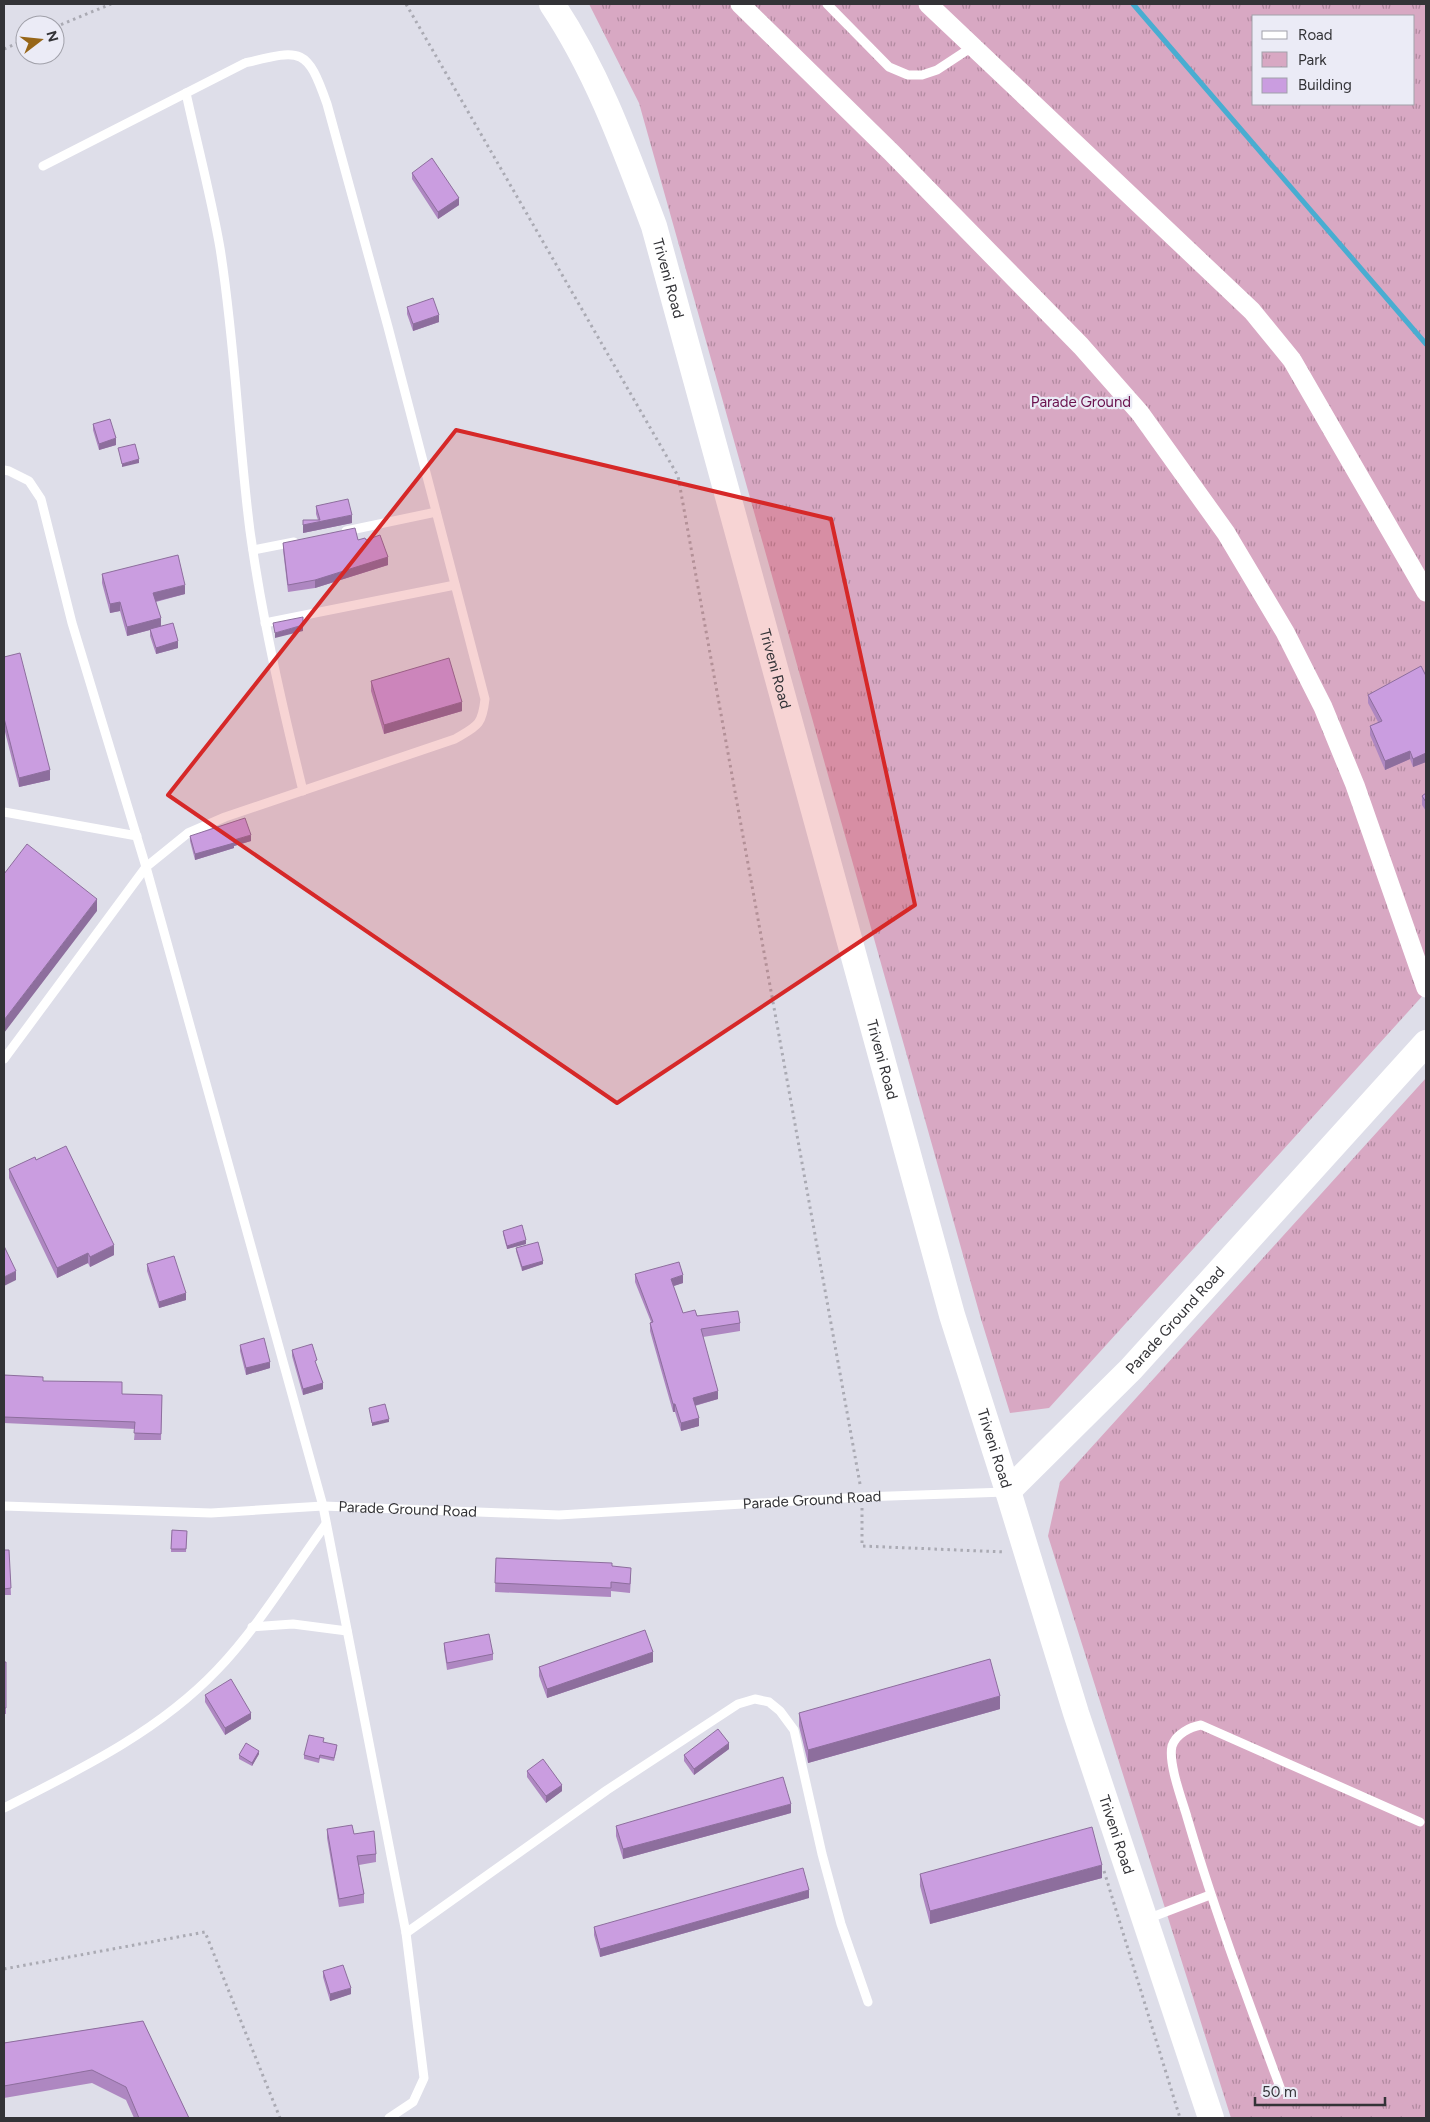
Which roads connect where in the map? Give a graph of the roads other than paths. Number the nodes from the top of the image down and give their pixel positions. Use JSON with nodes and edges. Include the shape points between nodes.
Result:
{"nodes":[{"id":1,"x":552,"y":4,"type":"edge"},
{"id":2,"x":740,"y":4,"type":"edge"},
{"id":3,"x":827,"y":4,"type":"edge"},
{"id":4,"x":928,"y":4,"type":"edge"},
{"id":5,"x":972,"y":47,"type":"junction"},
{"id":6,"x":186,"y":93,"type":"junction"},
{"id":7,"x":43,"y":166,"type":"dead end"},
{"id":8,"x":4,"y":470,"type":"edge"},
{"id":9,"x":436,"y":512,"type":"junction"},
{"id":10,"x":340,"y":532,"type":"edge"},
{"id":11,"x":301,"y":540,"type":"edge"},
{"id":12,"x":253,"y":550,"type":"junction"},
{"id":13,"x":455,"y":585,"type":"junction"},
{"id":14,"x":1426,"y":592,"type":"edge"},
{"id":15,"x":265,"y":623,"type":"junction"},
{"id":16,"x":302,"y":790,"type":"junction"},
{"id":17,"x":4,"y":812,"type":"edge"},
{"id":18,"x":137,"y":836,"type":"junction"},
{"id":19,"x":146,"y":867,"type":"junction"},
{"id":20,"x":1426,"y":988,"type":"edge"},
{"id":21,"x":1426,"y":1043,"type":"edge"},
{"id":22,"x":4,"y":1059,"type":"edge"},
{"id":23,"x":1008,"y":1492,"type":"junction"},
{"id":24,"x":4,"y":1506,"type":"edge"},
{"id":25,"x":323,"y":1506,"type":"junction"},
{"id":26,"x":326,"y":1524,"type":"junction"},
{"id":27,"x":252,"y":1628,"type":"junction"},
{"id":28,"x":347,"y":1631,"type":"junction"},
{"id":29,"x":4,"y":1808,"type":"edge"},
{"id":30,"x":1420,"y":1822,"type":"dead end"},
{"id":31,"x":1210,"y":1895,"type":"junction"},
{"id":32,"x":1145,"y":1920,"type":"junction"},
{"id":33,"x":406,"y":1933,"type":"junction"},
{"id":34,"x":868,"y":2002,"type":"dead end"},
{"id":35,"x":1281,"y":2090,"type":"dead end"},
{"id":36,"x":389,"y":2118,"type":"edge"},
{"id":37,"x":1211,"y":2118,"type":"edge"}],
"edges":[{"from":1,"to":23,"type":"main road","name":"Triveni Road","via":[[572,34],[617,125],[654,226],[946,1296]]},
{"from":2,"to":20,"type":"street","via":[[1081,346],[1140,413],[1226,533],[1285,632],[1323,706],[1355,785]]},
{"from":3,"to":5,"type":"lane","via":[[889,67],[908,75],[937,70]]},
{"from":4,"to":5,"type":"street"},
{"from":5,"to":14,"type":"street","via":[[1252,311],[1292,360]]},
{"from":6,"to":7,"type":"lane"},
{"from":6,"to":9,"type":"lane","via":[[245,63],[279,55],[292,54],[305,59],[316,72],[386,317]]},
{"from":6,"to":12,"type":"lane","via":[[220,248]]},
{"from":8,"to":18,"type":"lane","via":[[29,481],[41,499],[72,623]]},
{"from":9,"to":10,"type":"lane"},
{"from":9,"to":13,"type":"lane"},
{"from":11,"to":12,"type":"lane"},
{"from":12,"to":15,"type":"lane"},
{"from":13,"to":15,"type":"lane"},
{"from":13,"to":16,"type":"lane","via":[[485,699],[483,716],[476,727],[455,739]]},
{"from":15,"to":16,"type":"lane"},
{"from":16,"to":19,"type":"lane","via":[[188,833]]},
{"from":17,"to":18,"type":"lane"},
{"from":18,"to":19,"type":"lane"},
{"from":19,"to":22,"type":"lane"},
{"from":19,"to":25,"type":"lane"},
{"from":21,"to":23,"type":"main road","name":"Parade Ground Road","via":[[1131,1369]]},
{"from":23,"to":25,"type":"lane","name":"Parade Ground Road","via":[[559,1514]]},
{"from":23,"to":32,"type":"main road","name":"Triveni Road","via":[[1076,1713]]},
{"from":24,"to":25,"type":"lane","name":"Parade Ground Road","via":[[211,1514]]},
{"from":25,"to":26,"type":"lane"},
{"from":26,"to":27,"type":"lane"},
{"from":26,"to":28,"type":"lane"},
{"from":27,"to":28,"type":"lane","via":[[293,1624]]},
{"from":27,"to":29,"type":"lane","via":[[217,1670],[170,1712],[87,1765]]},
{"from":28,"to":33,"type":"lane"},
{"from":30,"to":31,"type":"lane","via":[[1202,1725],[1194,1726],[1182,1733],[1172,1746],[1173,1769]]},
{"from":31,"to":32,"type":"lane"},
{"from":31,"to":35,"type":"lane"},
{"from":32,"to":37,"type":"main road","name":"Triveni Road"},
{"from":33,"to":34,"type":"lane","via":[[607,1790],[738,1704],[755,1699],[775,1706],[794,1730],[841,1924]]},
{"from":33,"to":36,"type":"lane","via":[[424,2078],[413,2102]]}]}
